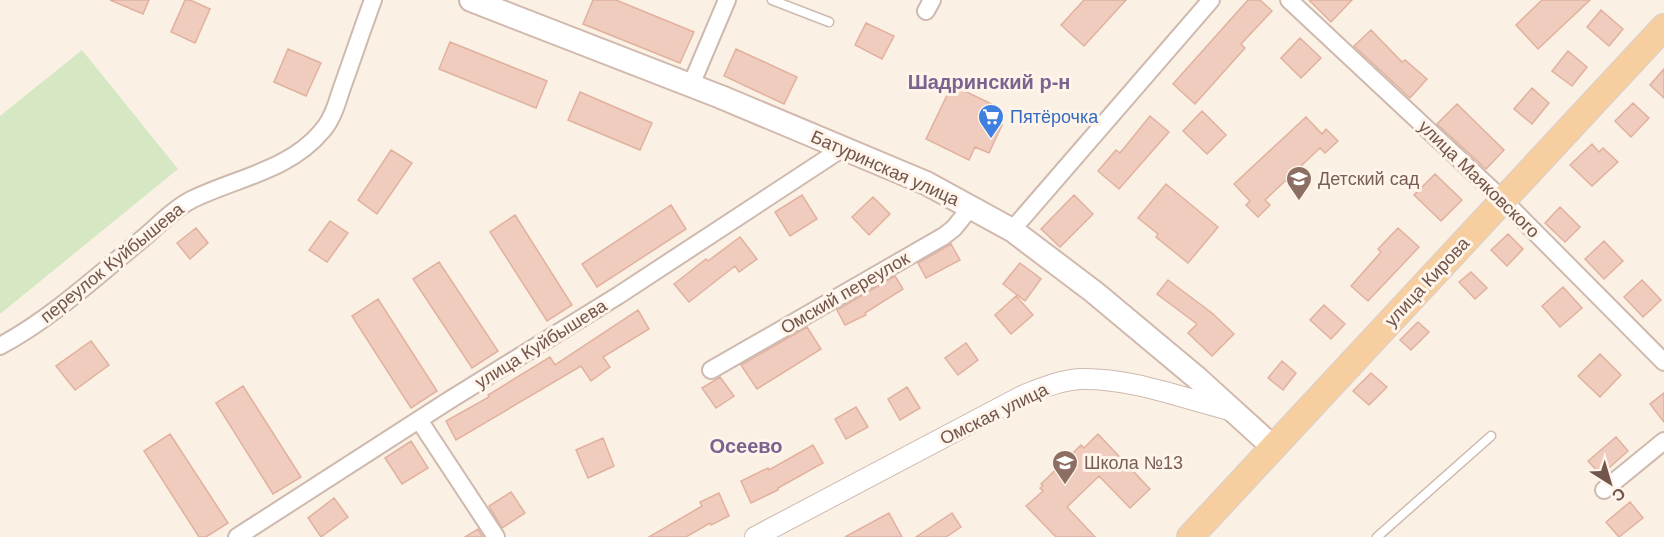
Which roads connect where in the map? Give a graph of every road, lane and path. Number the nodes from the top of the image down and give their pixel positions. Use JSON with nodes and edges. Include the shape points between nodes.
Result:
{"nodes":[{"id":1,"x":373,"y":0,"type":"edge"},
{"id":2,"x":471,"y":0,"type":"edge"},
{"id":3,"x":727,"y":0,"type":"edge"},
{"id":4,"x":772,"y":0,"type":"edge"},
{"id":5,"x":1211,"y":0,"type":"edge"},
{"id":6,"x":1289,"y":0,"type":"edge"},
{"id":7,"x":829,"y":22,"type":"dead end"},
{"id":8,"x":1664,"y":27,"type":"edge"},
{"id":9,"x":691,"y":85,"type":"junction"},
{"id":10,"x":843,"y":148,"type":"junction"},
{"id":11,"x":1503,"y":200,"type":"junction"},
{"id":12,"x":971,"y":207,"type":"junction"},
{"id":13,"x":1012,"y":230,"type":"junction"},
{"id":14,"x":0,"y":346,"type":"edge"},
{"id":15,"x":1664,"y":362,"type":"edge"},
{"id":16,"x":711,"y":370,"type":"dead end"},
{"id":17,"x":1234,"y":411,"type":"junction"},
{"id":18,"x":419,"y":420,"type":"junction"},
{"id":19,"x":1491,"y":436,"type":"dead end"},
{"id":20,"x":1664,"y":441,"type":"edge"},
{"id":21,"x":1274,"y":447,"type":"junction"},
{"id":22,"x":1604,"y":490,"type":"dead end"},
{"id":23,"x":763,"y":534,"type":"edge"},
{"id":24,"x":237,"y":537,"type":"edge"},
{"id":25,"x":496,"y":537,"type":"edge"},
{"id":26,"x":1190,"y":537,"type":"edge"},
{"id":27,"x":1377,"y":537,"type":"edge"}],
"edges":[{"from":1,"to":14,"type":"street","name":"переулок Куйбышева","via":[[334,111],[324,130],[310,144],[257,175],[188,201],[70,299]]},
{"from":2,"to":9,"type":"main road","name":"Батуринская улица"},
{"from":3,"to":9,"type":"street"},
{"from":4,"to":7,"type":"lane"},
{"from":5,"to":13,"type":"street"},
{"from":6,"to":11,"type":"street","name":"улица Маяковского"},
{"from":8,"to":11,"type":"main road","name":"улица Кирова"},
{"from":9,"to":10,"type":"main road","name":"Батуринская улица"},
{"from":10,"to":12,"type":"main road","name":"Батуринская улица"},
{"from":10,"to":18,"type":"street","name":"улица Куйбышева"},
{"from":11,"to":15,"type":"street","name":"улица Маяковского"},
{"from":11,"to":21,"type":"main road","name":"улица Кирова"},
{"from":12,"to":13,"type":"main road","name":"Батуринская улица"},
{"from":12,"to":16,"type":"street","name":"Омский переулок","via":[[944,236]]},
{"from":13,"to":17,"type":"main road","name":"Батуринская улица","via":[[1094,292]]},
{"from":17,"to":21,"type":"main road","name":"Батуринская улица"},
{"from":17,"to":23,"type":"street","name":"Омская улица","via":[[1141,386],[1080,379],[1051,384]]},
{"from":18,"to":24,"type":"street","name":"улица Куйбышева"},
{"from":18,"to":25,"type":"street"},
{"from":19,"to":27,"type":"lane"},
{"from":20,"to":22,"type":"street"},
{"from":21,"to":26,"type":"main road","name":"улица Кирова"}]}
